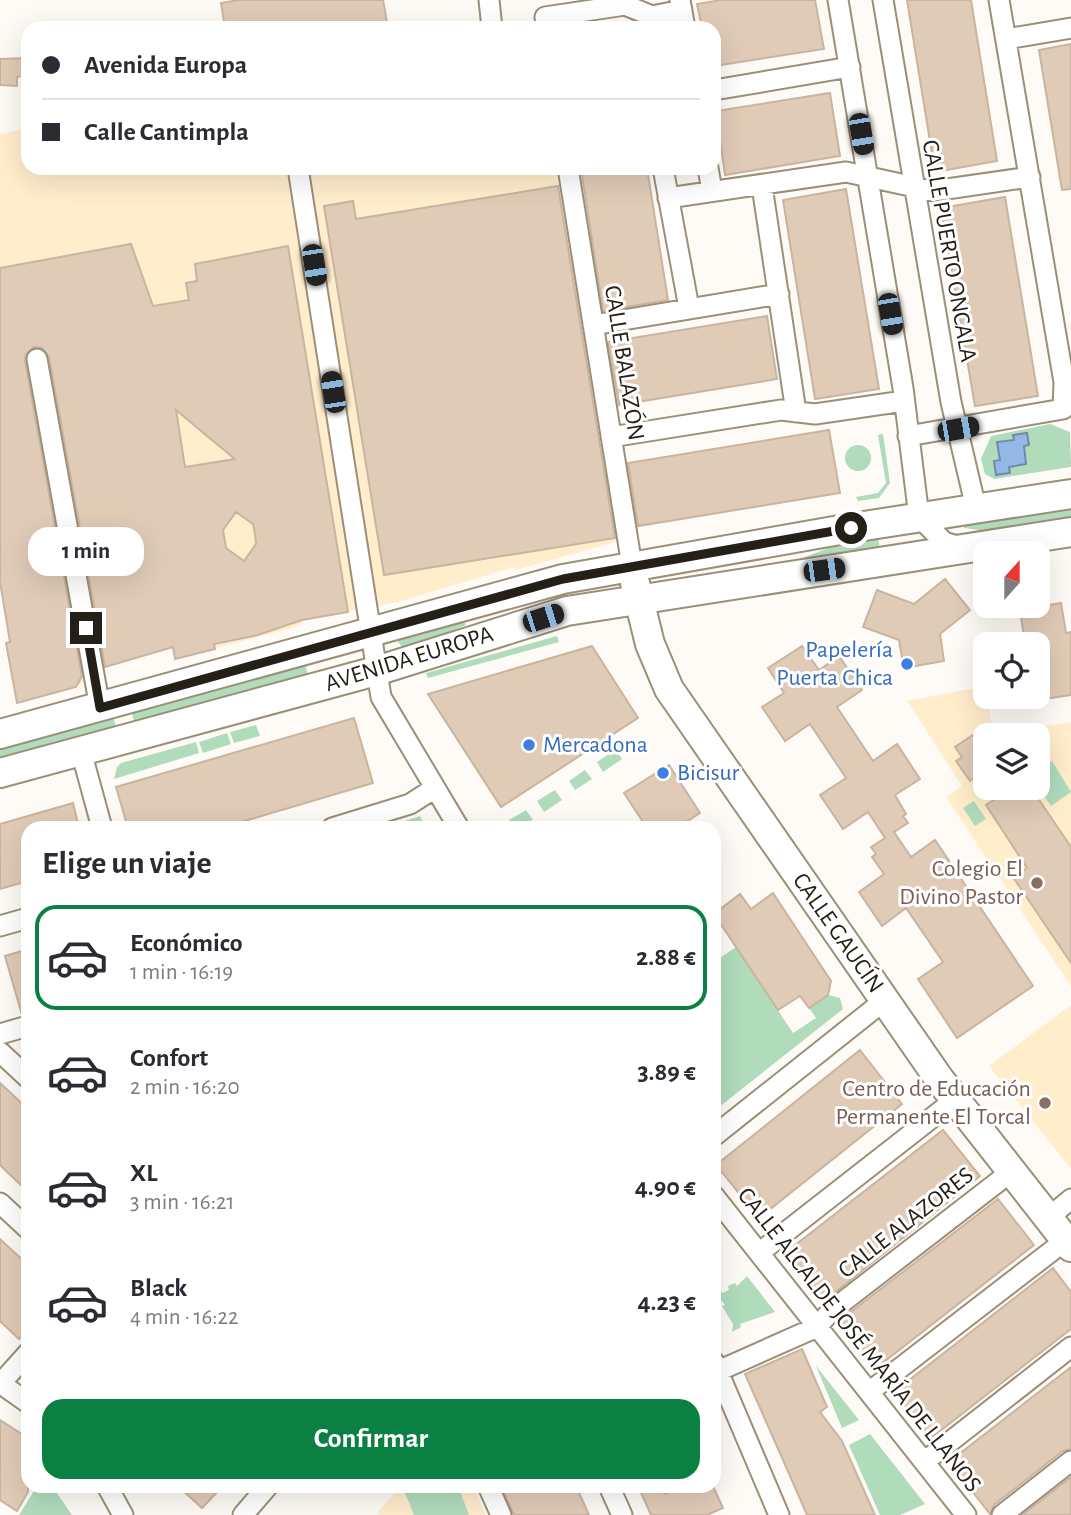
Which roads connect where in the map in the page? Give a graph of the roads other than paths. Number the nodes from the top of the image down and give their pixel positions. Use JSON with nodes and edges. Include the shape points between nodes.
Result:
{"nodes":[{"id":1,"x":489,"y":0,"type":"edge"},
{"id":2,"x":840,"y":0,"type":"edge"},
{"id":3,"x":883,"y":0,"type":"edge"},
{"id":4,"x":999,"y":0,"type":"edge"},
{"id":5,"x":682,"y":13,"type":"edge"},
{"id":6,"x":638,"y":19,"type":"edge"},
{"id":7,"x":491,"y":21,"type":"edge"},
{"id":8,"x":554,"y":21,"type":"edge"},
{"id":9,"x":1071,"y":28,"type":"edge"},
{"id":10,"x":1006,"y":39,"type":"junction"},
{"id":11,"x":850,"y":67,"type":"junction"},
{"id":12,"x":721,"y":89,"type":"edge"},
{"id":13,"x":299,"y":175,"type":"edge"},
{"id":14,"x":569,"y":175,"type":"edge"},
{"id":15,"x":664,"y":175,"type":"edge"},
{"id":16,"x":709,"y":175,"type":"edge"},
{"id":17,"x":868,"y":176,"type":"junction"},
{"id":18,"x":1030,"y":177,"type":"junction"},
{"id":19,"x":762,"y":186,"type":"junction"},
{"id":20,"x":913,"y":188,"type":"junction"},
{"id":21,"x":712,"y":191,"type":"junction"},
{"id":22,"x":668,"y":198,"type":"junction"},
{"id":23,"x":779,"y":294,"type":"junction"},
{"id":24,"x":690,"y":308,"type":"junction"},
{"id":25,"x":593,"y":326,"type":"junction"},
{"id":26,"x":37,"y":359,"type":"dead end"},
{"id":27,"x":1067,"y":381,"type":"edge"},
{"id":28,"x":904,"y":401,"type":"junction"},
{"id":29,"x":1067,"y":411,"type":"edge"},
{"id":30,"x":796,"y":412,"type":"junction"},
{"id":31,"x":958,"y":429,"type":"junction"},
{"id":32,"x":908,"y":436,"type":"junction"},
{"id":33,"x":611,"y":437,"type":"junction"},
{"id":34,"x":1071,"y":494,"type":"edge"},
{"id":35,"x":976,"y":508,"type":"junction"},
{"id":36,"x":919,"y":517,"type":"junction"},
{"id":37,"x":1071,"y":531,"type":"edge"},
{"id":38,"x":967,"y":548,"type":"junction"},
{"id":39,"x":632,"y":566,"type":"junction"},
{"id":40,"x":639,"y":600,"type":"junction"},
{"id":41,"x":370,"y":634,"type":"junction"},
{"id":42,"x":376,"y":671,"type":"junction"},
{"id":43,"x":100,"y":708,"type":"junction"},
{"id":44,"x":0,"y":734,"type":"edge"},
{"id":45,"x":80,"y":751,"type":"junction"},
{"id":46,"x":0,"y":773,"type":"edge"},
{"id":47,"x":435,"y":788,"type":"junction"},
{"id":48,"x":100,"y":821,"type":"edge"},
{"id":49,"x":359,"y":821,"type":"edge"},
{"id":50,"x":455,"y":821,"type":"edge"},
{"id":51,"x":21,"y":920,"type":"edge"},
{"id":52,"x":0,"y":926,"type":"edge"},
{"id":53,"x":885,"y":1000,"type":"junction"},
{"id":54,"x":21,"y":1028,"type":"edge"},
{"id":55,"x":0,"y":1034,"type":"edge"},
{"id":56,"x":0,"y":1052,"type":"edge"},
{"id":57,"x":21,"y":1072,"type":"edge"},
{"id":58,"x":956,"y":1100,"type":"junction"},
{"id":59,"x":721,"y":1130,"type":"edge"},
{"id":60,"x":1012,"y":1171,"type":"junction"},
{"id":61,"x":1071,"y":1199,"type":"edge"},
{"id":62,"x":0,"y":1203,"type":"edge"},
{"id":63,"x":721,"y":1205,"type":"edge"},
{"id":64,"x":1048,"y":1217,"type":"junction"},
{"id":65,"x":21,"y":1222,"type":"edge"},
{"id":66,"x":1068,"y":1243,"type":"edge"},
{"id":67,"x":759,"y":1253,"type":"junction"},
{"id":68,"x":817,"y":1327,"type":"junction"},
{"id":69,"x":1071,"y":1347,"type":"edge"},
{"id":70,"x":21,"y":1360,"type":"edge"},
{"id":71,"x":721,"y":1364,"type":"edge"},
{"id":72,"x":721,"y":1378,"type":"edge"},
{"id":73,"x":0,"y":1383,"type":"edge"},
{"id":74,"x":869,"y":1392,"type":"junction"},
{"id":75,"x":21,"y":1398,"type":"edge"},
{"id":76,"x":1071,"y":1461,"type":"edge"},
{"id":77,"x":924,"y":1462,"type":"junction"},
{"id":78,"x":111,"y":1493,"type":"edge"},
{"id":79,"x":262,"y":1493,"type":"edge"},
{"id":80,"x":491,"y":1493,"type":"edge"},
{"id":81,"x":612,"y":1493,"type":"edge"},
{"id":82,"x":122,"y":1515,"type":"edge"},
{"id":83,"x":243,"y":1515,"type":"edge"},
{"id":84,"x":501,"y":1515,"type":"edge"},
{"id":85,"x":622,"y":1515,"type":"edge"},
{"id":86,"x":779,"y":1515,"type":"edge"},
{"id":87,"x":966,"y":1515,"type":"edge"},
{"id":88,"x":1002,"y":1515,"type":"edge"}],
"edges":[{"from":1,"to":7,"type":"street"},
{"from":2,"to":11,"type":"street"},
{"from":3,"to":20,"type":"street","name":"CALLE PUERTO ONCALA"},
{"from":4,"to":10,"type":"street"},
{"from":5,"to":6,"type":"street"},
{"from":6,"to":8,"type":"street","via":[[625,5]]},
{"from":9,"to":10,"type":"street"},
{"from":10,"to":18,"type":"street"},
{"from":11,"to":12,"type":"street"},
{"from":11,"to":17,"type":"street"},
{"from":13,"to":41,"type":"street"},
{"from":14,"to":25,"type":"street","name":"CALLE BALAZÓN"},
{"from":15,"to":22,"type":"street"},
{"from":16,"to":21,"type":"street"},
{"from":17,"to":19,"type":"street","via":[[846,172]]},
{"from":17,"to":20,"type":"street"},
{"from":17,"to":28,"type":"street"},
{"from":18,"to":20,"type":"street","via":[[933,191]]},
{"from":18,"to":27,"type":"street"},
{"from":19,"to":21,"type":"street"},
{"from":19,"to":23,"type":"street"},
{"from":20,"to":31,"type":"street","name":"CALLE PUERTO ONCALA"},
{"from":21,"to":22,"type":"street"},
{"from":22,"to":24,"type":"street"},
{"from":23,"to":24,"type":"street"},
{"from":23,"to":30,"type":"street"},
{"from":24,"to":25,"type":"street"},
{"from":25,"to":33,"type":"street","name":"CALLE BALAZÓN"},
{"from":26,"to":43,"type":"street"},
{"from":27,"to":29,"type":"street"},
{"from":28,"to":30,"type":"street","via":[[815,414]]},
{"from":28,"to":32,"type":"street"},
{"from":29,"to":31,"type":"street"},
{"from":30,"to":33,"type":"street","via":[[781,410]]},
{"from":31,"to":32,"type":"street"},
{"from":31,"to":35,"type":"street","name":"CALLE PUERTO ONCALA"},
{"from":32,"to":36,"type":"street"},
{"from":33,"to":39,"type":"street","name":"CALLE BALAZÓN"},
{"from":34,"to":35,"type":"main road","name":"AVENIDA EUROPA"},
{"from":35,"to":36,"type":"main road","name":"AVENIDA EUROPA"},
{"from":36,"to":38,"type":"street","via":[[944,542]]},
{"from":36,"to":39,"type":"main road","name":"AVENIDA EUROPA"},
{"from":37,"to":38,"type":"main road","name":"AVENIDA EUROPA"},
{"from":38,"to":40,"type":"main road","name":"AVENIDA EUROPA"},
{"from":39,"to":40,"type":"main road","name":"CALLE GAUCÍN"},
{"from":39,"to":41,"type":"main road","name":"AVENIDA EUROPA","via":[[563,579]]},
{"from":40,"to":42,"type":"main road","name":"AVENIDA EUROPA","via":[[567,611]]},
{"from":40,"to":53,"type":"main road","name":"CALLE GAUCÍN","via":[[650,644],[669,689]]},
{"from":41,"to":42,"type":"street"},
{"from":41,"to":43,"type":"main road","name":"AVENIDA EUROPA"},
{"from":42,"to":45,"type":"main road","name":"AVENIDA EUROPA"},
{"from":42,"to":47,"type":"street","via":[[381,697]]},
{"from":43,"to":44,"type":"main road","name":"AVENIDA EUROPA"},
{"from":45,"to":46,"type":"main road","name":"AVENIDA EUROPA"},
{"from":45,"to":48,"type":"street"},
{"from":47,"to":49,"type":"street","via":[[411,804]]},
{"from":47,"to":50,"type":"street"},
{"from":51,"to":52,"type":"street"},
{"from":53,"to":58,"type":"main road","name":"CALLE GAUCÍN"},
{"from":53,"to":59,"type":"street"},
{"from":54,"to":55,"type":"street"},
{"from":56,"to":57,"type":"street"},
{"from":58,"to":60,"type":"main road","name":"CALLE GAUCÍN"},
{"from":58,"to":67,"type":"street"},
{"from":60,"to":64,"type":"main road","name":"CALLE GAUCÍN"},
{"from":60,"to":68,"type":"street","name":"CALLE ALAZORES","via":[[831,1311]]},
{"from":61,"to":64,"type":"street"},
{"from":62,"to":65,"type":"street"},
{"from":63,"to":67,"type":"street","name":"CALLE ALCALDE JOSÉ MARÍA DE LLANOS"},
{"from":64,"to":66,"type":"main road","name":"CALLE GAUCÍN"},
{"from":66,"to":74,"type":"street"},
{"from":67,"to":68,"type":"street","name":"CALLE ALCALDE JOSÉ MARÍA DE LLANOS"},
{"from":68,"to":71,"type":"street","name":"CALLE ALAZORES"},
{"from":68,"to":74,"type":"street","name":"CALLE ALCALDE JOSÉ MARÍA DE LLANOS"},
{"from":69,"to":77,"type":"street"},
{"from":70,"to":73,"type":"street"},
{"from":72,"to":86,"type":"street"},
{"from":73,"to":75,"type":"street"},
{"from":74,"to":77,"type":"street","name":"CALLE ALCALDE JOSÉ MARÍA DE LLANOS"},
{"from":76,"to":88,"type":"street"},
{"from":77,"to":87,"type":"street","name":"CALLE ALCALDE JOSÉ MARÍA DE LLANOS"},
{"from":78,"to":82,"type":"street"},
{"from":79,"to":83,"type":"street"},
{"from":80,"to":84,"type":"street"},
{"from":81,"to":85,"type":"street"}]}
